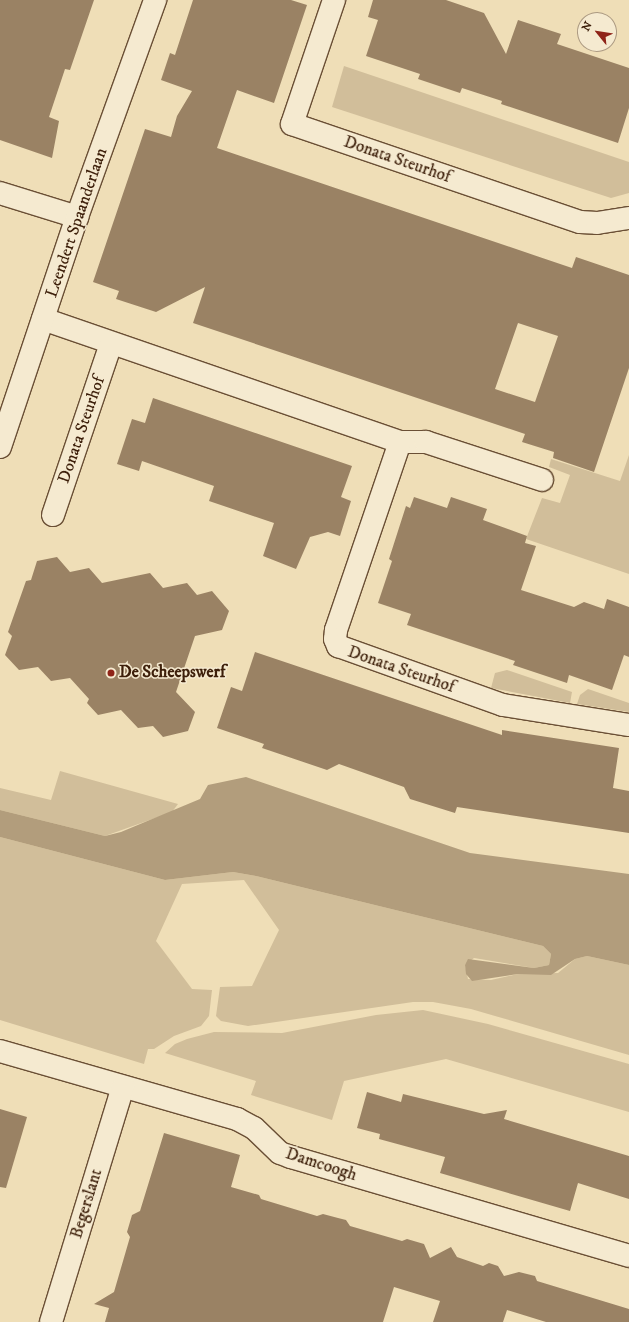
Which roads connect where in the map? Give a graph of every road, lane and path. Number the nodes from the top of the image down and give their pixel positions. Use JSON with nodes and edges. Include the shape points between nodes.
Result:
{"nodes":[{"id":1,"x":155,"y":0,"type":"edge"},
{"id":2,"x":334,"y":0,"type":"edge"},
{"id":3,"x":0,"y":193,"type":"edge"},
{"id":4,"x":77,"y":217,"type":"junction"},
{"id":5,"x":629,"y":218,"type":"edge"},
{"id":6,"x":43,"y":320,"type":"junction"},
{"id":7,"x":111,"y":344,"type":"junction"},
{"id":8,"x":400,"y":442,"type":"junction"},
{"id":9,"x":0,"y":448,"type":"edge"},
{"id":10,"x":542,"y":480,"type":"dead end"},
{"id":11,"x":53,"y":515,"type":"dead end"},
{"id":12,"x":629,"y":725,"type":"edge"},
{"id":13,"x":0,"y":1051,"type":"edge"},
{"id":14,"x":123,"y":1087,"type":"junction"},
{"id":15,"x":629,"y":1256,"type":"edge"},
{"id":16,"x":51,"y":1322,"type":"edge"}],
"edges":[{"from":1,"to":4,"type":"street","name":"Leendert Spaanderlaan"},
{"from":2,"to":5,"type":"street","name":"Donata Steurhof","via":[[292,124],[580,222],[597,223]]},
{"from":3,"to":4,"type":"street"},
{"from":4,"to":6,"type":"street","name":"Leendert Spaanderlaan"},
{"from":6,"to":7,"type":"street"},
{"from":6,"to":9,"type":"street","name":"Leendert Spaanderlaan"},
{"from":7,"to":8,"type":"street"},
{"from":7,"to":11,"type":"street","name":"Donata Steurhof"},
{"from":8,"to":10,"type":"street","via":[[426,442]]},
{"from":8,"to":12,"type":"street","name":"Donata Steurhof","via":[[336,630],[335,639],[338,646],[503,705]]},
{"from":13,"to":14,"type":"street","name":"Damcoogh"},
{"from":14,"to":15,"type":"street","name":"Damcoogh","via":[[238,1119],[254,1128],[280,1153],[291,1157]]},
{"from":14,"to":16,"type":"street","name":"Begerslant"}]}
